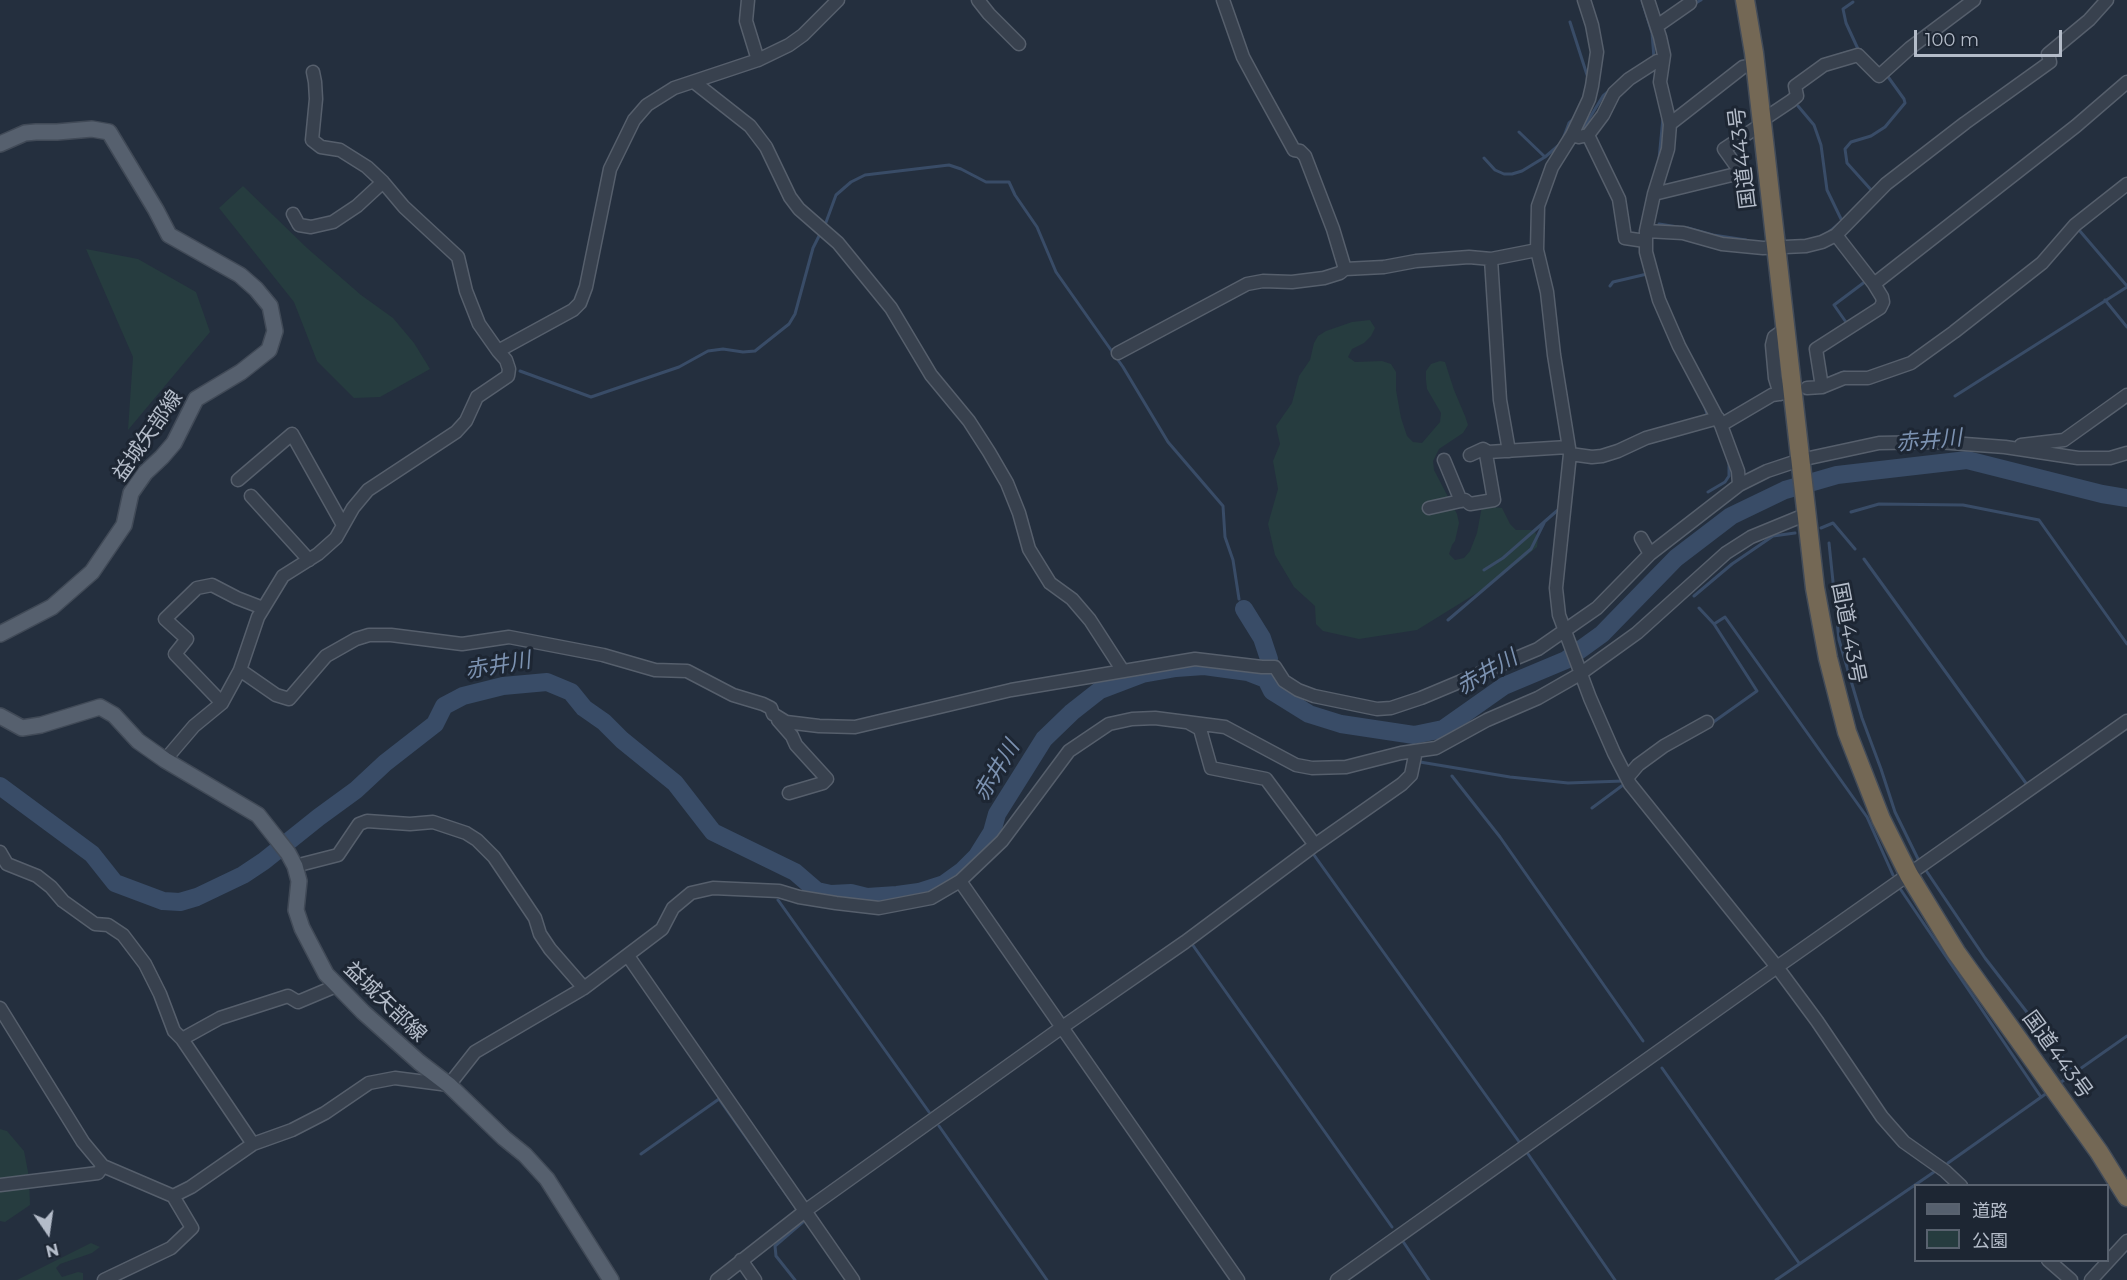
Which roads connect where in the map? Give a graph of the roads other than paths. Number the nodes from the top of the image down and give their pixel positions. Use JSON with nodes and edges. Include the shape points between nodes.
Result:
{"nodes":[{"id":1,"x":748,"y":0,"type":"edge"},
{"id":2,"x":838,"y":0,"type":"edge"},
{"id":3,"x":978,"y":0,"type":"edge"},
{"id":4,"x":1223,"y":0,"type":"edge"},
{"id":5,"x":1584,"y":0,"type":"edge"},
{"id":6,"x":1648,"y":0,"type":"edge"},
{"id":7,"x":1745,"y":0,"type":"edge"},
{"id":8,"x":1974,"y":0,"type":"edge"},
{"id":9,"x":2107,"y":0,"type":"edge"},
{"id":10,"x":1690,"y":3,"type":"dead end"},
{"id":11,"x":1657,"y":26,"type":"junction"},
{"id":12,"x":1019,"y":44,"type":"dead end"},
{"id":13,"x":758,"y":60,"type":"junction"},
{"id":14,"x":1661,"y":63,"type":"junction"},
{"id":15,"x":1755,"y":65,"type":"junction"},
{"id":16,"x":313,"y":72,"type":"dead end"},
{"id":17,"x":694,"y":82,"type":"junction"},
{"id":18,"x":2127,"y":82,"type":"edge"},
{"id":19,"x":1762,"y":123,"type":"junction"},
{"id":20,"x":1670,"y":124,"type":"junction"},
{"id":21,"x":1572,"y":135,"type":"junction"},
{"id":22,"x":1588,"y":135,"type":"junction"},
{"id":23,"x":0,"y":144,"type":"edge"},
{"id":24,"x":383,"y":182,"type":"junction"},
{"id":25,"x":2127,"y":184,"type":"edge"},
{"id":26,"x":1654,"y":194,"type":"junction"},
{"id":27,"x":293,"y":214,"type":"dead end"},
{"id":28,"x":1836,"y":235,"type":"junction"},
{"id":29,"x":1646,"y":236,"type":"junction"},
{"id":30,"x":1777,"y":248,"type":"junction"},
{"id":31,"x":1537,"y":250,"type":"junction"},
{"id":32,"x":1491,"y":259,"type":"junction"},
{"id":33,"x":1345,"y":269,"type":"junction"},
{"id":34,"x":1874,"y":284,"type":"junction"},
{"id":35,"x":1784,"y":330,"type":"junction"},
{"id":36,"x":498,"y":351,"type":"junction"},
{"id":37,"x":1118,"y":353,"type":"dead end"},
{"id":38,"x":1822,"y":387,"type":"junction"},
{"id":39,"x":1807,"y":388,"type":"dead end"},
{"id":40,"x":2127,"y":395,"type":"edge"},
{"id":41,"x":1719,"y":422,"type":"junction"},
{"id":42,"x":2005,"y":447,"type":"junction"},
{"id":43,"x":1509,"y":451,"type":"junction"},
{"id":44,"x":1569,"y":451,"type":"junction"},
{"id":45,"x":1488,"y":452,"type":"junction"},
{"id":46,"x":2127,"y":453,"type":"edge"},
{"id":47,"x":1470,"y":455,"type":"dead end"},
{"id":48,"x":1800,"y":459,"type":"junction"},
{"id":49,"x":1443,"y":460,"type":"dead end"},
{"id":50,"x":238,"y":480,"type":"dead end"},
{"id":51,"x":1739,"y":485,"type":"junction"},
{"id":52,"x":251,"y":496,"type":"dead end"},
{"id":53,"x":1461,"y":501,"type":"junction"},
{"id":54,"x":1429,"y":508,"type":"dead end"},
{"id":55,"x":1807,"y":514,"type":"junction"},
{"id":56,"x":343,"y":525,"type":"junction"},
{"id":57,"x":1641,"y":538,"type":"dead end"},
{"id":58,"x":1650,"y":554,"type":"junction"},
{"id":59,"x":309,"y":560,"type":"junction"},
{"id":60,"x":263,"y":608,"type":"junction"},
{"id":61,"x":0,"y":634,"type":"edge"},
{"id":62,"x":1566,"y":635,"type":"junction"},
{"id":63,"x":240,"y":670,"type":"junction"},
{"id":64,"x":1123,"y":671,"type":"junction"},
{"id":65,"x":1579,"y":671,"type":"junction"},
{"id":66,"x":222,"y":703,"type":"junction"},
{"id":67,"x":773,"y":714,"type":"junction"},
{"id":68,"x":0,"y":716,"type":"edge"},
{"id":69,"x":1184,"y":721,"type":"junction"},
{"id":70,"x":2127,"y":721,"type":"edge"},
{"id":71,"x":1707,"y":722,"type":"dead end"},
{"id":72,"x":1416,"y":751,"type":"junction"},
{"id":73,"x":165,"y":760,"type":"junction"},
{"id":74,"x":1627,"y":778,"type":"junction"},
{"id":75,"x":789,"y":793,"type":"dead end"},
{"id":76,"x":1315,"y":845,"type":"junction"},
{"id":77,"x":0,"y":852,"type":"edge"},
{"id":78,"x":291,"y":860,"type":"junction"},
{"id":79,"x":1909,"y":875,"type":"junction"},
{"id":80,"x":960,"y":881,"type":"junction"},
{"id":81,"x":628,"y":956,"type":"junction"},
{"id":82,"x":1777,"y":967,"type":"junction"},
{"id":83,"x":336,"y":986,"type":"junction"},
{"id":84,"x":584,"y":988,"type":"junction"},
{"id":85,"x":0,"y":1008,"type":"edge"},
{"id":86,"x":1061,"y":1028,"type":"junction"},
{"id":87,"x":182,"y":1039,"type":"junction"},
{"id":88,"x":449,"y":1085,"type":"junction"},
{"id":89,"x":253,"y":1144,"type":"junction"},
{"id":90,"x":103,"y":1166,"type":"junction"},
{"id":91,"x":1960,"y":1184,"type":"edge"},
{"id":92,"x":0,"y":1185,"type":"edge"},
{"id":93,"x":173,"y":1196,"type":"junction"},
{"id":94,"x":2127,"y":1197,"type":"edge"},
{"id":95,"x":805,"y":1211,"type":"junction"},
{"id":96,"x":2127,"y":1241,"type":"edge"},
{"id":97,"x":741,"y":1260,"type":"junction"},
{"id":98,"x":2109,"y":1260,"type":"edge"},
{"id":99,"x":2051,"y":1262,"type":"edge"},
{"id":100,"x":2108,"y":1262,"type":"edge"},
{"id":101,"x":104,"y":1280,"type":"edge"},
{"id":102,"x":611,"y":1280,"type":"edge"},
{"id":103,"x":717,"y":1280,"type":"edge"},
{"id":104,"x":755,"y":1280,"type":"edge"},
{"id":105,"x":853,"y":1280,"type":"edge"},
{"id":106,"x":1238,"y":1280,"type":"edge"},
{"id":107,"x":1337,"y":1280,"type":"edge"},
{"id":108,"x":2071,"y":1280,"type":"edge"},
{"id":109,"x":2091,"y":1280,"type":"edge"}],
"edges":[{"from":1,"to":13,"type":"street","via":[[746,21]]},
{"from":2,"to":13,"type":"street","via":[[803,35]]},
{"from":3,"to":12,"type":"street"},
{"from":4,"to":33,"type":"street","via":[[1243,57],[1294,150],[1305,156]]},
{"from":5,"to":21,"type":"street","via":[[1597,52],[1589,99]]},
{"from":6,"to":11,"type":"street"},
{"from":7,"to":15,"type":"highway","name":"国道443号"},
{"from":8,"to":19,"type":"street","via":[[1879,76],[1858,55],[1824,65],[1795,86],[1797,96]]},
{"from":9,"to":28,"type":"street","via":[[2048,54],[2050,62],[1886,184]]},
{"from":10,"to":11,"type":"street"},
{"from":11,"to":14,"type":"street","via":[[1664,55]]},
{"from":13,"to":17,"type":"street"},
{"from":14,"to":20,"type":"street","via":[[1660,82]]},
{"from":14,"to":22,"type":"street","via":[[1657,61],[1614,93]]},
{"from":15,"to":19,"type":"highway","name":"国道443号"},
{"from":15,"to":20,"type":"street","via":[[1743,67]]},
{"from":16,"to":24,"type":"street","via":[[316,99],[312,140],[321,147],[340,150]]},
{"from":17,"to":36,"type":"street","via":[[655,99],[634,120],[610,169],[580,303]]},
{"from":17,"to":64,"type":"street","via":[[750,126],[766,147],[799,209],[849,255],[891,308],[931,375],[969,421],[1007,483],[1029,549],[1050,583],[1072,599],[1090,620]]},
{"from":18,"to":34,"type":"street"},
{"from":19,"to":26,"type":"street","via":[[1724,149],[1738,170],[1736,174]]},
{"from":19,"to":30,"type":"highway","name":"国道443号"},
{"from":20,"to":26,"type":"street","via":[[1668,149]]},
{"from":21,"to":22,"type":"street"},
{"from":21,"to":31,"type":"street","via":[[1552,167],[1538,206]]},
{"from":22,"to":29,"type":"street","via":[[1619,199],[1625,238]]},
{"from":23,"to":61,"type":"main road","name":"益城矢部線","via":[[25,133],[92,129],[108,132],[169,235],[240,275],[256,289],[270,306],[275,331],[269,350],[196,399],[174,443],[131,493],[124,525],[92,572],[52,607]]},
{"from":24,"to":27,"type":"street","via":[[333,222],[311,227],[299,225]]},
{"from":24,"to":36,"type":"street","via":[[404,207],[458,256],[479,324]]},
{"from":25,"to":38,"type":"street","via":[[2075,225],[2042,263],[1911,363],[1868,378],[1844,378]]},
{"from":26,"to":29,"type":"street"},
{"from":28,"to":30,"type":"street","via":[[1806,246]]},
{"from":28,"to":34,"type":"street"},
{"from":29,"to":30,"type":"street","via":[[1683,233],[1722,244]]},
{"from":29,"to":41,"type":"street","via":[[1659,300]]},
{"from":30,"to":35,"type":"highway","name":"国道443号"},
{"from":31,"to":32,"type":"street"},
{"from":31,"to":44,"type":"street","via":[[1547,292]]},
{"from":32,"to":33,"type":"street","via":[[1469,257]]},
{"from":32,"to":43,"type":"street","via":[[1500,400]]},
{"from":33,"to":37,"type":"street","via":[[1324,278],[1247,285]]},
{"from":34,"to":38,"type":"street","via":[[1882,297],[1880,308],[1816,349]]},
{"from":35,"to":41,"type":"street","via":[[1774,337],[1772,345],[1775,378],[1782,394],[1772,395]]},
{"from":35,"to":48,"type":"highway","name":"国道443号"},
{"from":36,"to":56,"type":"street","via":[[506,360],[508,376],[477,397],[456,432],[368,490]]},
{"from":38,"to":39,"type":"street"},
{"from":40,"to":42,"type":"street","via":[[2064,440]]},
{"from":41,"to":44,"type":"street","via":[[1646,438],[1602,456]]},
{"from":41,"to":51,"type":"street","via":[[1738,471]]},
{"from":42,"to":46,"type":"street","via":[[2078,458],[2110,458]]},
{"from":42,"to":48,"type":"street","via":[[1879,443]]},
{"from":43,"to":44,"type":"street"},
{"from":43,"to":45,"type":"street"},
{"from":44,"to":62,"type":"street","via":[[1556,588]]},
{"from":45,"to":47,"type":"street","via":[[1483,449]]},
{"from":45,"to":53,"type":"street","via":[[1494,500],[1470,504]]},
{"from":48,"to":51,"type":"street"},
{"from":48,"to":55,"type":"highway","name":"国道443号"},
{"from":49,"to":53,"type":"street"},
{"from":50,"to":56,"type":"street","via":[[292,434]]},
{"from":51,"to":58,"type":"street"},
{"from":52,"to":59,"type":"street"},
{"from":53,"to":54,"type":"street"},
{"from":55,"to":65,"type":"street","via":[[1751,537],[1726,553],[1637,633]]},
{"from":55,"to":79,"type":"highway","name":"国道443号","via":[[1815,588],[1847,732],[1881,819]]},
{"from":56,"to":59,"type":"street","via":[[336,538]]},
{"from":57,"to":58,"type":"street"},
{"from":58,"to":62,"type":"street"},
{"from":59,"to":60,"type":"street","via":[[283,576]]},
{"from":60,"to":63,"type":"street"},
{"from":60,"to":66,"type":"street","via":[[212,585],[197,588],[165,619],[188,639],[176,654]]},
{"from":62,"to":64,"type":"street","via":[[1391,708],[1377,709],[1314,696],[1284,681],[1275,667],[1196,659]]},
{"from":62,"to":65,"type":"street"},
{"from":63,"to":66,"type":"street"},
{"from":63,"to":67,"type":"street","via":[[276,696],[289,699],[326,656],[369,635],[462,644],[509,637],[603,655],[655,670],[687,671],[733,695],[771,708]]},
{"from":64,"to":67,"type":"street","via":[[1011,690],[855,727],[786,722]]},
{"from":65,"to":72,"type":"street","via":[[1538,698],[1436,748]]},
{"from":65,"to":74,"type":"street"},
{"from":66,"to":73,"type":"street","via":[[194,726]]},
{"from":67,"to":75,"type":"street","via":[[827,778],[823,783]]},
{"from":68,"to":73,"type":"main road","via":[[22,728],[100,707]]},
{"from":69,"to":72,"type":"street","via":[[1224,727],[1296,765],[1312,768],[1346,766]]},
{"from":69,"to":76,"type":"street","via":[[1200,729],[1210,768],[1266,779]]},
{"from":69,"to":80,"type":"street","via":[[1132,719],[1109,724],[1080,742],[1058,765],[1002,841]]},
{"from":70,"to":79,"type":"street"},
{"from":71,"to":74,"type":"street","via":[[1664,746]]},
{"from":72,"to":76,"type":"street","via":[[1411,776]]},
{"from":73,"to":78,"type":"main road","via":[[258,815]]},
{"from":74,"to":82,"type":"street"},
{"from":76,"to":86,"type":"street"},
{"from":77,"to":87,"type":"street","via":[[7,864],[37,876],[95,924],[108,925],[123,935],[145,964],[174,1031]]},
{"from":78,"to":83,"type":"main road","name":"益城矢部線","via":[[299,881],[296,910],[302,928]]},
{"from":78,"to":84,"type":"street","via":[[338,855],[359,824],[367,821],[433,822],[466,833],[494,857],[535,918],[550,949]]},
{"from":79,"to":82,"type":"street"},
{"from":79,"to":94,"type":"highway","name":"国道443号","via":[[1956,952]]},
{"from":80,"to":81,"type":"street","via":[[931,898],[879,908],[779,891],[713,888],[691,893],[672,908],[662,929]]},
{"from":80,"to":86,"type":"street"},
{"from":81,"to":84,"type":"street"},
{"from":81,"to":95,"type":"street"},
{"from":82,"to":91,"type":"street","via":[[1882,1117],[1904,1142]]},
{"from":82,"to":107,"type":"street"},
{"from":83,"to":87,"type":"street","via":[[297,1002],[288,996],[220,1018]]},
{"from":83,"to":88,"type":"main road","name":"益城矢部線","via":[[418,1062]]},
{"from":84,"to":88,"type":"street","via":[[475,1052]]},
{"from":85,"to":90,"type":"street","via":[[83,1142]]},
{"from":86,"to":95,"type":"street"},
{"from":86,"to":106,"type":"street"},
{"from":87,"to":89,"type":"street"},
{"from":88,"to":89,"type":"street","via":[[394,1078],[369,1083],[325,1113]]},
{"from":88,"to":102,"type":"main road","name":"益城矢部線","via":[[547,1179]]},
{"from":89,"to":93,"type":"street"},
{"from":90,"to":92,"type":"street","via":[[98,1173]]},
{"from":90,"to":93,"type":"street"},
{"from":93,"to":101,"type":"street","via":[[192,1228],[171,1248]]},
{"from":95,"to":97,"type":"street"},
{"from":95,"to":105,"type":"street"},
{"from":96,"to":98,"type":"street"},
{"from":97,"to":103,"type":"street"},
{"from":97,"to":104,"type":"street"},
{"from":99,"to":108,"type":"street"},
{"from":100,"to":109,"type":"street"}]}
